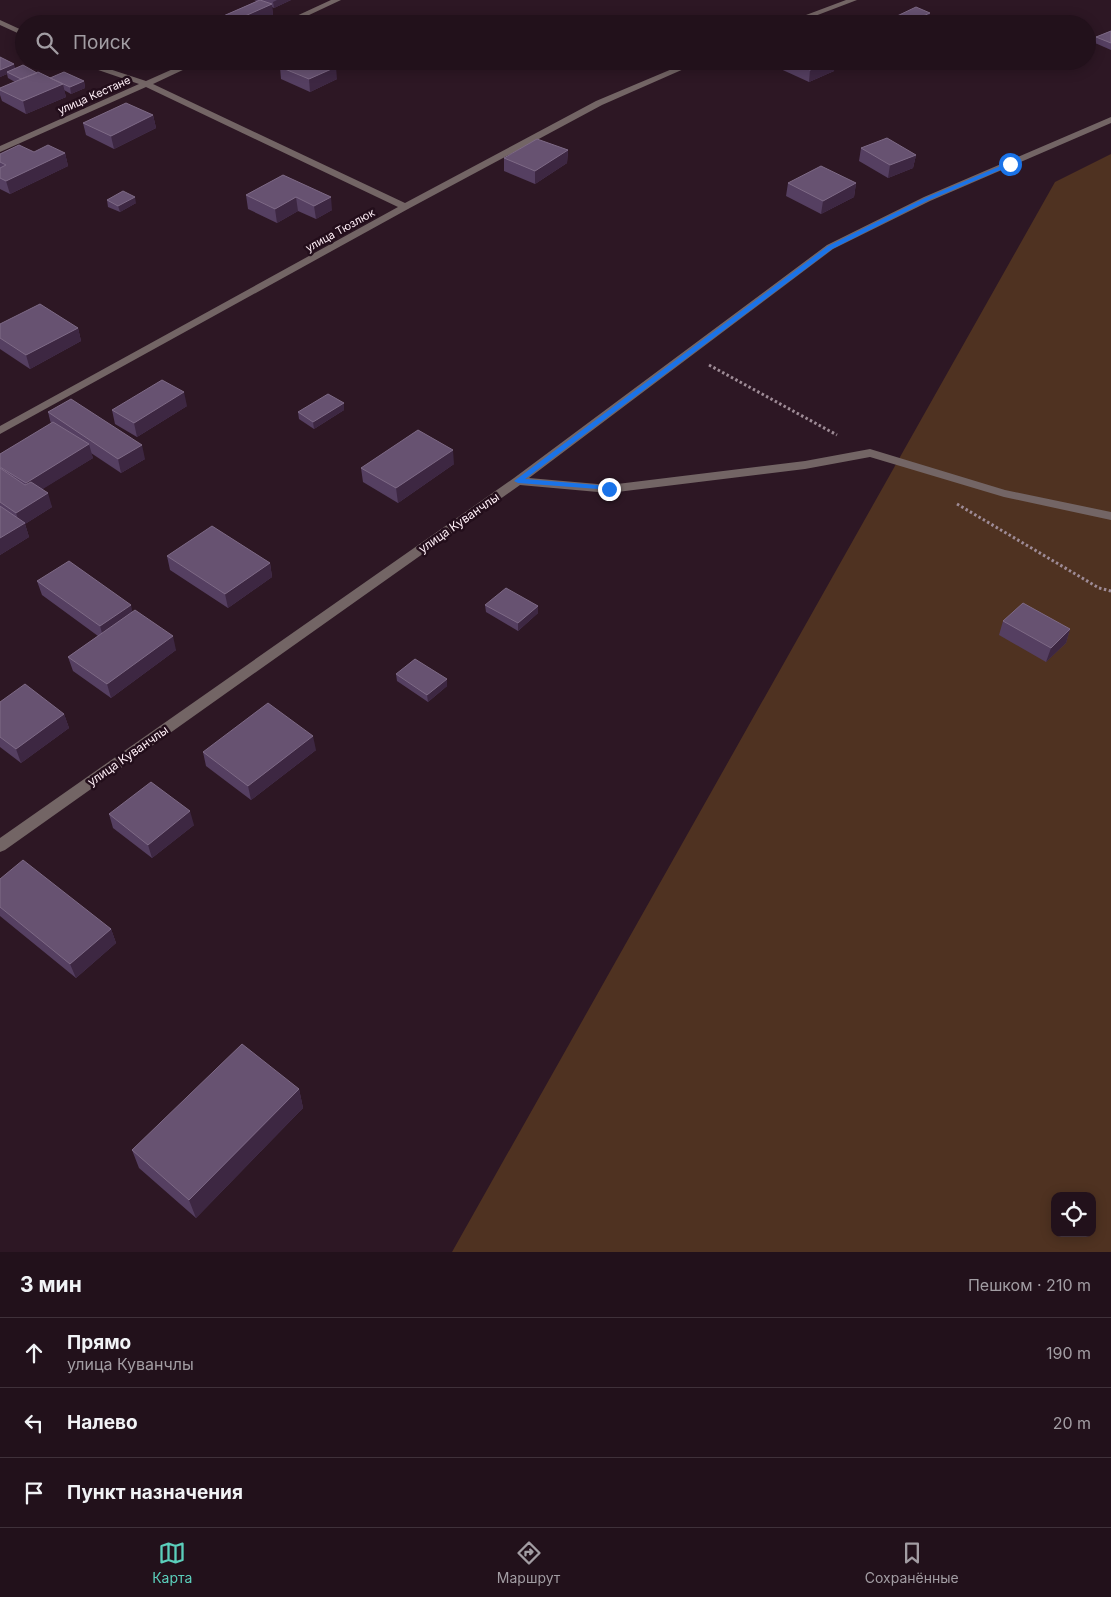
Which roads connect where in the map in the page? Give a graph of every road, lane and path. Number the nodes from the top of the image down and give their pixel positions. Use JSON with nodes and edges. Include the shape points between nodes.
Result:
{"nodes":[{"id":1,"x":337,"y":0,"type":"edge"},
{"id":2,"x":852,"y":0,"type":"edge"},
{"id":3,"x":303,"y":15,"type":"edge"},
{"id":4,"x":811,"y":15,"type":"edge"},
{"id":5,"x":0,"y":22,"type":"edge"},
{"id":6,"x":15,"y":30,"type":"edge"},
{"id":7,"x":103,"y":70,"type":"edge"},
{"id":8,"x":178,"y":70,"type":"edge"},
{"id":9,"x":677,"y":70,"type":"edge"},
{"id":10,"x":146,"y":84,"type":"junction"},
{"id":11,"x":1111,"y":120,"type":"edge"},
{"id":12,"x":0,"y":149,"type":"edge"},
{"id":13,"x":405,"y":207,"type":"junction"},
{"id":14,"x":0,"y":431,"type":"edge"},
{"id":15,"x":518,"y":481,"type":"junction"},
{"id":16,"x":1111,"y":516,"type":"edge"},
{"id":17,"x":0,"y":846,"type":"edge"}],
"edges":[{"from":1,"to":3,"type":"street"},
{"from":2,"to":4,"type":"street"},
{"from":5,"to":6,"type":"street"},
{"from":7,"to":10,"type":"street"},
{"from":8,"to":10,"type":"street","name":"улица Кестане"},
{"from":9,"to":13,"type":"street","name":"улица Тюзлюк","via":[[599,103]]},
{"from":10,"to":12,"type":"street","name":"улица Кестане"},
{"from":10,"to":13,"type":"street"},
{"from":11,"to":15,"type":"street","name":"улица Куванчлы","via":[[927,199],[830,247]]},
{"from":13,"to":14,"type":"street","name":"улица Тюзлюк"},
{"from":15,"to":16,"type":"street","via":[[609,489],[805,465],[870,453],[1004,494]]},
{"from":15,"to":17,"type":"street","name":"улица Куванчлы"}]}
